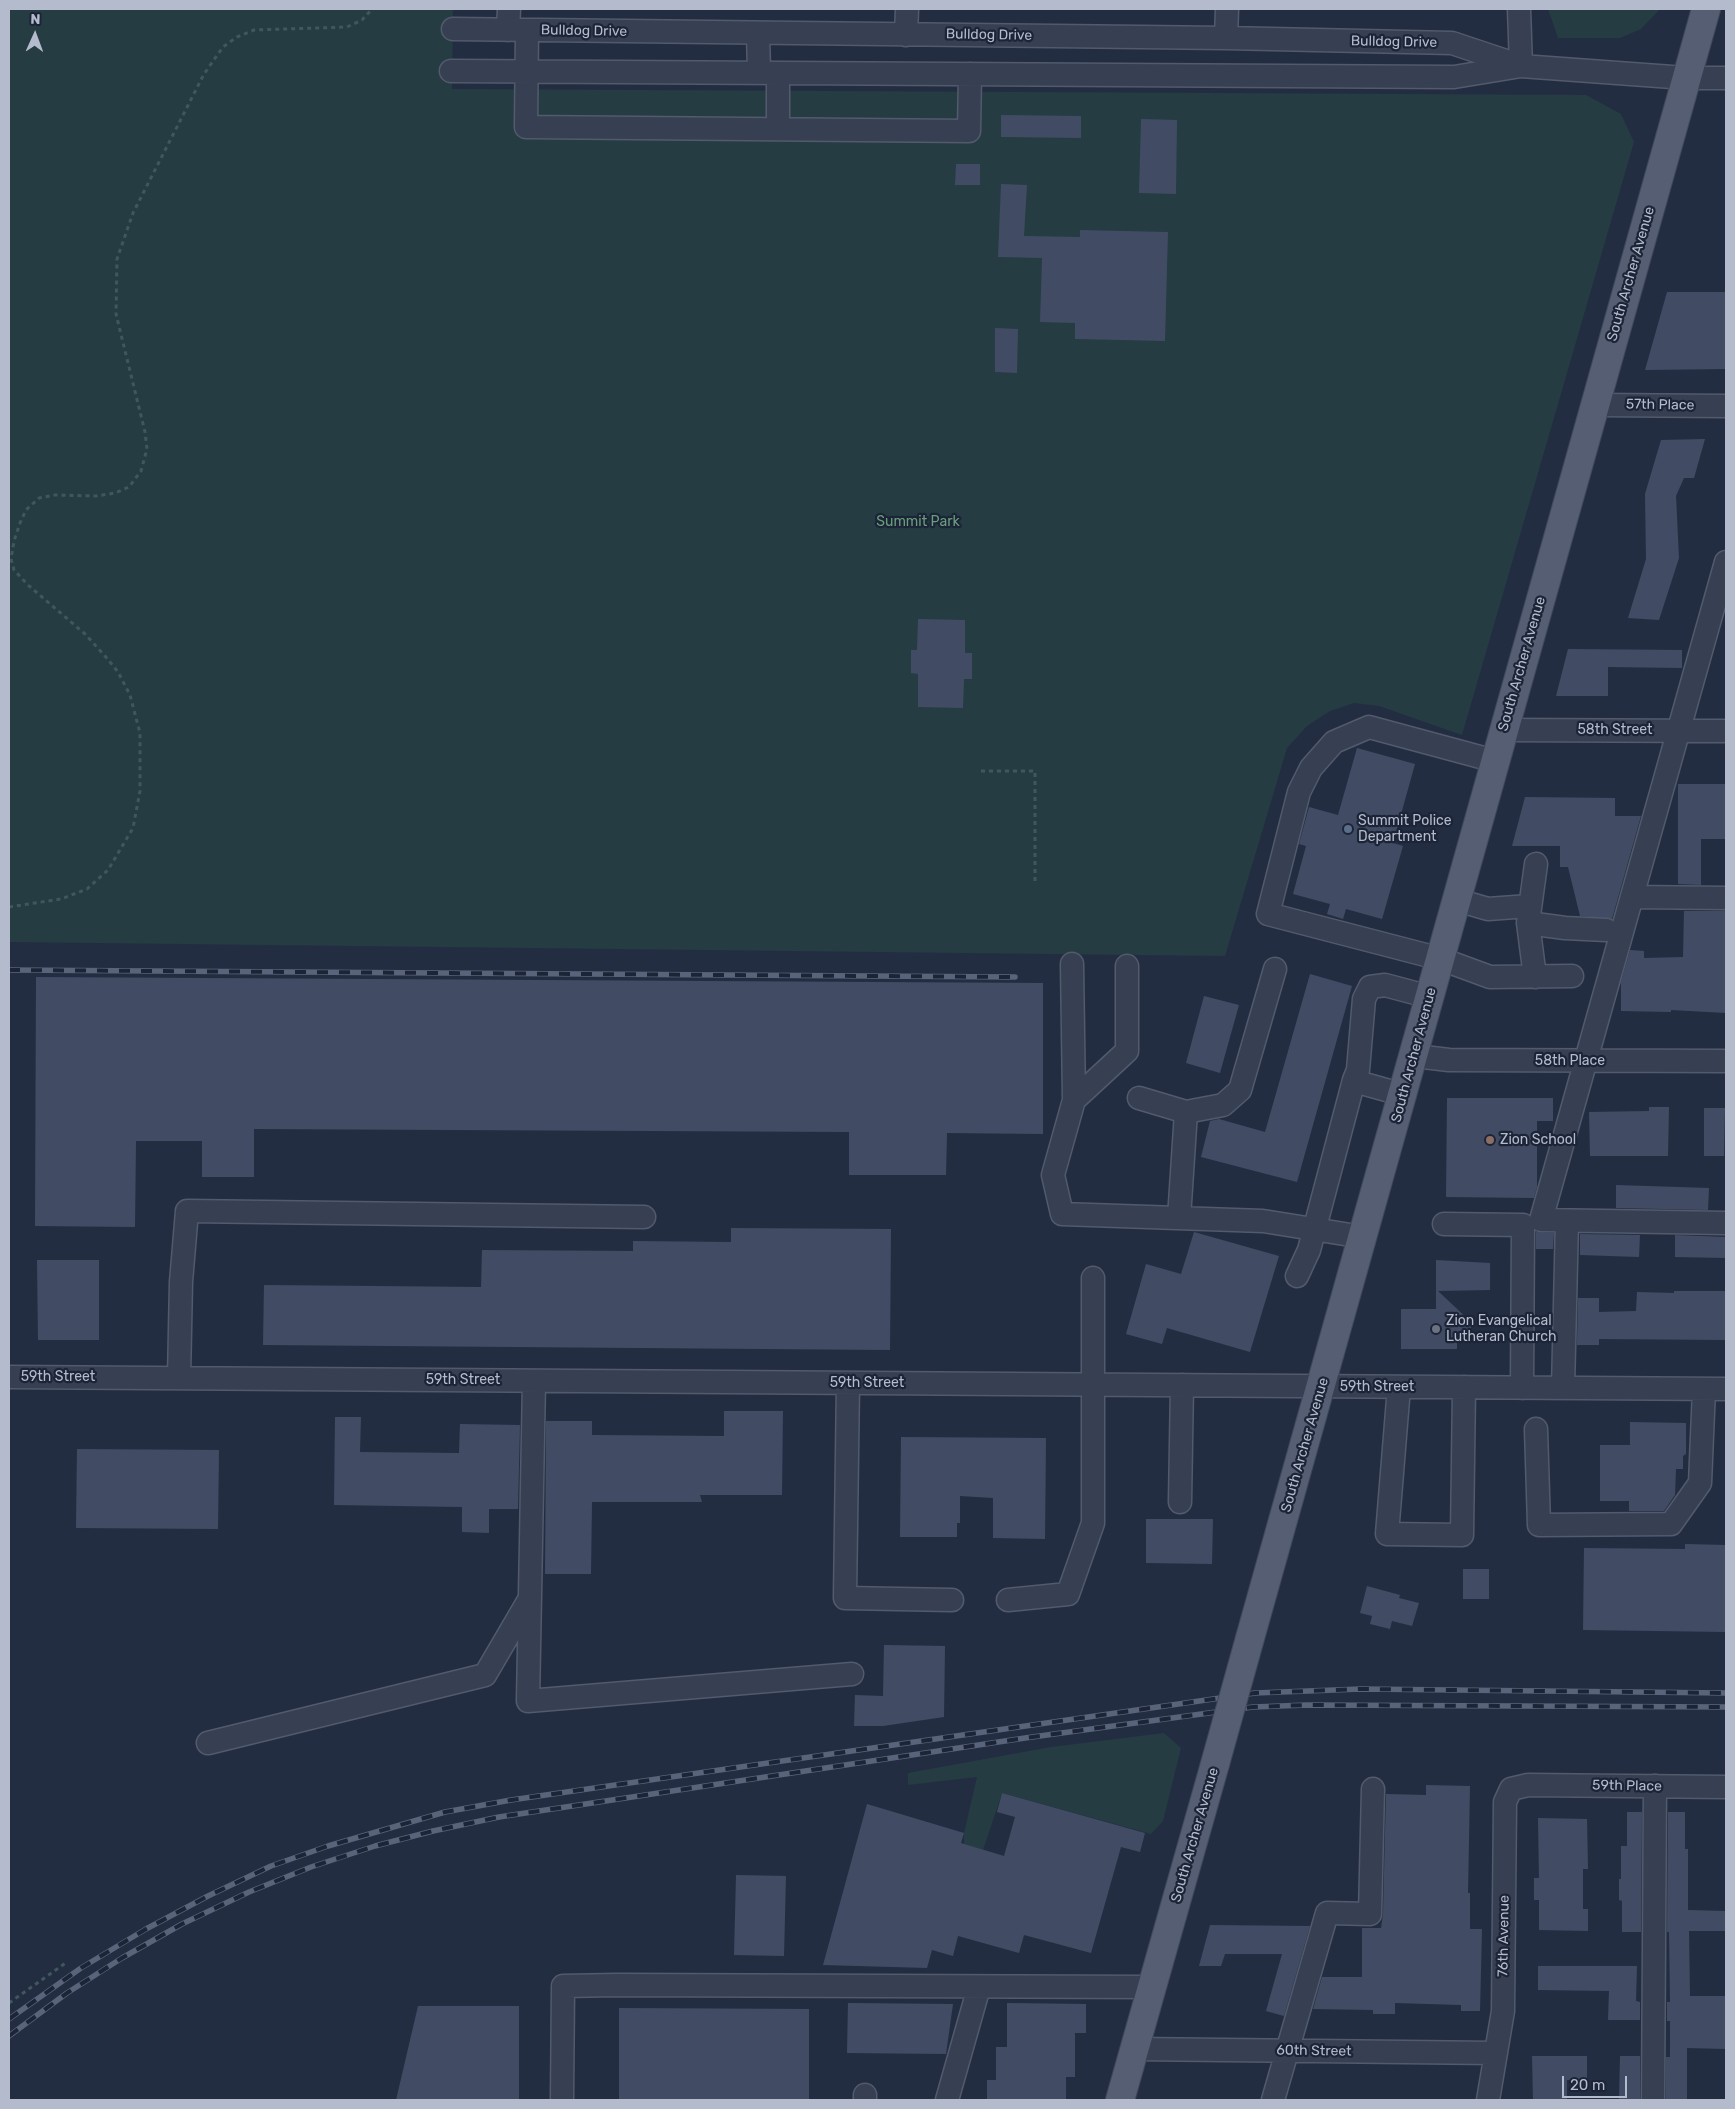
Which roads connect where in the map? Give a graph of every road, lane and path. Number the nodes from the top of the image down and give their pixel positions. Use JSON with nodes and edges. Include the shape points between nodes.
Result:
{"nodes":[{"id":1,"x":372,"y":9,"type":"edge"},
{"id":2,"x":907,"y":9,"type":"edge"},
{"id":3,"x":1227,"y":9,"type":"edge"},
{"id":4,"x":1519,"y":9,"type":"edge"},
{"id":5,"x":1706,"y":9,"type":"edge"},
{"id":6,"x":514,"y":23,"type":"edge"},
{"id":7,"x":453,"y":29,"type":"dead end"},
{"id":8,"x":758,"y":33,"type":"junction"},
{"id":9,"x":906,"y":34,"type":"junction"},
{"id":10,"x":1226,"y":38,"type":"junction"},
{"id":11,"x":1521,"y":66,"type":"junction"},
{"id":12,"x":451,"y":71,"type":"dead end"},
{"id":13,"x":526,"y":72,"type":"junction"},
{"id":14,"x":768,"y":73,"type":"junction"},
{"id":15,"x":970,"y":74,"type":"junction"},
{"id":16,"x":1686,"y":78,"type":"junction"},
{"id":17,"x":1726,"y":78,"type":"edge"},
{"id":18,"x":778,"y":128,"type":"junction"},
{"id":19,"x":1594,"y":405,"type":"junction"},
{"id":20,"x":1726,"y":406,"type":"edge"},
{"id":21,"x":1725,"y":570,"type":"edge"},
{"id":22,"x":1503,"y":730,"type":"junction"},
{"id":23,"x":1679,"y":730,"type":"junction"},
{"id":24,"x":1726,"y":731,"type":"edge"},
{"id":25,"x":1495,"y":761,"type":"junction"},
{"id":26,"x":981,"y":771,"type":"dead end"},
{"id":27,"x":1536,"y":864,"type":"dead end"},
{"id":28,"x":1035,"y":881,"type":"dead end"},
{"id":29,"x":1633,"y":897,"type":"junction"},
{"id":30,"x":1726,"y":898,"type":"edge"},
{"id":31,"x":1457,"y":900,"type":"junction"},
{"id":32,"x":9,"y":907,"type":"edge"},
{"id":33,"x":1529,"y":914,"type":"junction"},
{"id":34,"x":1606,"y":930,"type":"dead end"},
{"id":35,"x":1441,"y":959,"type":"junction"},
{"id":36,"x":1072,"y":964,"type":"dead end"},
{"id":37,"x":1127,"y":966,"type":"dead end"},
{"id":38,"x":1275,"y":969,"type":"dead end"},
{"id":39,"x":1572,"y":976,"type":"dead end"},
{"id":40,"x":1535,"y":977,"type":"junction"},
{"id":41,"x":1430,"y":997,"type":"junction"},
{"id":42,"x":1414,"y":1056,"type":"junction"},
{"id":43,"x":1586,"y":1061,"type":"junction"},
{"id":44,"x":1726,"y":1061,"type":"edge"},
{"id":45,"x":1354,"y":1081,"type":"junction"},
{"id":46,"x":1404,"y":1095,"type":"junction"},
{"id":47,"x":1139,"y":1098,"type":"dead end"},
{"id":48,"x":1074,"y":1100,"type":"junction"},
{"id":49,"x":1186,"y":1112,"type":"junction"},
{"id":50,"x":644,"y":1217,"type":"dead end"},
{"id":51,"x":1179,"y":1218,"type":"junction"},
{"id":52,"x":1567,"y":1221,"type":"junction"},
{"id":53,"x":1726,"y":1222,"type":"edge"},
{"id":54,"x":1444,"y":1224,"type":"dead end"},
{"id":55,"x":1314,"y":1229,"type":"junction"},
{"id":56,"x":1363,"y":1237,"type":"junction"},
{"id":57,"x":1297,"y":1276,"type":"dead end"},
{"id":58,"x":1093,"y":1278,"type":"dead end"},
{"id":59,"x":9,"y":1377,"type":"edge"},
{"id":60,"x":179,"y":1378,"type":"junction"},
{"id":61,"x":534,"y":1381,"type":"junction"},
{"id":62,"x":848,"y":1383,"type":"junction"},
{"id":63,"x":1093,"y":1385,"type":"junction"},
{"id":64,"x":1182,"y":1385,"type":"junction"},
{"id":65,"x":1322,"y":1386,"type":"junction"},
{"id":66,"x":1400,"y":1387,"type":"junction"},
{"id":67,"x":1464,"y":1387,"type":"junction"},
{"id":68,"x":1522,"y":1388,"type":"junction"},
{"id":69,"x":1563,"y":1388,"type":"junction"},
{"id":70,"x":1704,"y":1389,"type":"junction"},
{"id":71,"x":1726,"y":1389,"type":"edge"},
{"id":72,"x":1536,"y":1429,"type":"dead end"},
{"id":73,"x":1180,"y":1502,"type":"dead end"},
{"id":74,"x":530,"y":1597,"type":"junction"},
{"id":75,"x":952,"y":1600,"type":"dead end"},
{"id":76,"x":1008,"y":1600,"type":"dead end"},
{"id":77,"x":852,"y":1674,"type":"dead end"},
{"id":78,"x":208,"y":1743,"type":"dead end"},
{"id":79,"x":1528,"y":1785,"type":"joint"},
{"id":80,"x":1655,"y":1786,"type":"junction"},
{"id":81,"x":1726,"y":1787,"type":"edge"},
{"id":82,"x":1373,"y":1789,"type":"dead end"},
{"id":83,"x":67,"y":1962,"type":"dead end"},
{"id":84,"x":978,"y":1987,"type":"junction"},
{"id":85,"x":1151,"y":1987,"type":"junction"},
{"id":86,"x":9,"y":2003,"type":"edge"},
{"id":87,"x":1134,"y":2049,"type":"junction"},
{"id":88,"x":1287,"y":2051,"type":"junction"},
{"id":89,"x":1495,"y":2053,"type":"junction"},
{"id":90,"x":562,"y":2100,"type":"edge"},
{"id":91,"x":947,"y":2100,"type":"edge"},
{"id":92,"x":1120,"y":2100,"type":"edge"},
{"id":93,"x":1273,"y":2100,"type":"edge"},
{"id":94,"x":1488,"y":2100,"type":"edge"},
{"id":95,"x":1653,"y":2100,"type":"edge"}],
"edges":[{"from":1,"to":32,"type":"path","via":[[362,20],[347,27],[254,30],[223,47],[204,74],[133,213],[117,259],[116,314],[146,432],[141,471],[129,486],[115,493],[39,498],[26,510],[11,559],[14,570],[28,585],[85,634],[118,672],[130,695],[140,734],[140,791],[133,828],[108,870],[87,889],[61,899]]},
{"from":2,"to":9,"type":"street"},
{"from":3,"to":10,"type":"street"},
{"from":4,"to":11,"type":"street"},
{"from":5,"to":16,"type":"main road","name":"South Archer Avenue"},
{"from":6,"to":7,"type":"street","name":"Bulldog Drive"},
{"from":6,"to":8,"type":"street","name":"Bulldog Drive"},
{"from":6,"to":13,"type":"street"},
{"from":8,"to":9,"type":"street","name":"Bulldog Drive"},
{"from":8,"to":14,"type":"street"},
{"from":9,"to":10,"type":"street","name":"Bulldog Drive"},
{"from":10,"to":11,"type":"street","name":"Bulldog Drive","via":[[1452,43]]},
{"from":11,"to":15,"type":"street","name":"Bulldog Drive","via":[[1454,77]]},
{"from":11,"to":16,"type":"street","name":"Bulldog Drive"},
{"from":12,"to":13,"type":"street","name":"Bulldog Drive"},
{"from":13,"to":14,"type":"street","name":"Bulldog Drive"},
{"from":13,"to":18,"type":"street","via":[[526,127]]},
{"from":14,"to":15,"type":"street","name":"Bulldog Drive"},
{"from":14,"to":18,"type":"street"},
{"from":15,"to":18,"type":"street","via":[[969,130]]},
{"from":16,"to":17,"type":"street","name":"Bulldog Drive"},
{"from":16,"to":19,"type":"main road","name":"South Archer Avenue"},
{"from":19,"to":20,"type":"street","name":"57th Place"},
{"from":19,"to":22,"type":"main road","name":"South Archer Avenue"},
{"from":21,"to":23,"type":"street"},
{"from":22,"to":23,"type":"street","name":"58th Street"},
{"from":22,"to":25,"type":"main road","name":"South Archer Avenue"},
{"from":23,"to":24,"type":"street","name":"58th Street"},
{"from":23,"to":29,"type":"street"},
{"from":25,"to":31,"type":"main road","name":"South Archer Avenue"},
{"from":25,"to":35,"type":"street","via":[[1369,727],[1334,742],[1311,768],[1299,792],[1268,914]]},
{"from":26,"to":28,"type":"path","via":[[1035,770]]},
{"from":27,"to":33,"type":"street"},
{"from":29,"to":30,"type":"street"},
{"from":29,"to":43,"type":"street"},
{"from":31,"to":33,"type":"street","via":[[1488,909]]},
{"from":31,"to":35,"type":"main road","name":"South Archer Avenue"},
{"from":33,"to":34,"type":"street","via":[[1565,928]]},
{"from":33,"to":40,"type":"street"},
{"from":35,"to":40,"type":"street","via":[[1490,976]]},
{"from":35,"to":41,"type":"main road","name":"South Archer Avenue"},
{"from":36,"to":48,"type":"street"},
{"from":37,"to":48,"type":"street","via":[[1127,1052]]},
{"from":38,"to":49,"type":"street","via":[[1240,1090],[1223,1105]]},
{"from":39,"to":40,"type":"street"},
{"from":41,"to":42,"type":"main road","name":"South Archer Avenue"},
{"from":41,"to":45,"type":"street","via":[[1385,985],[1370,986],[1364,999],[1358,1070]]},
{"from":42,"to":43,"type":"street","name":"58th Place","via":[[1449,1060]]},
{"from":42,"to":46,"type":"main road","name":"South Archer Avenue"},
{"from":43,"to":44,"type":"street","name":"58th Place"},
{"from":43,"to":52,"type":"street","via":[[1541,1220]]},
{"from":45,"to":46,"type":"street"},
{"from":45,"to":55,"type":"street"},
{"from":46,"to":56,"type":"main road","name":"South Archer Avenue"},
{"from":47,"to":49,"type":"street"},
{"from":48,"to":51,"type":"street","via":[[1053,1175],[1062,1214]]},
{"from":49,"to":51,"type":"street"},
{"from":50,"to":60,"type":"street","via":[[187,1211],[181,1282]]},
{"from":51,"to":55,"type":"street","via":[[1263,1221]]},
{"from":52,"to":53,"type":"street"},
{"from":52,"to":69,"type":"street"},
{"from":54,"to":68,"type":"street","via":[[1523,1225]]},
{"from":55,"to":56,"type":"street"},
{"from":55,"to":57,"type":"street"},
{"from":56,"to":65,"type":"main road","name":"South Archer Avenue"},
{"from":58,"to":63,"type":"street"},
{"from":59,"to":60,"type":"street","name":"59th Street"},
{"from":60,"to":61,"type":"street","name":"59th Street"},
{"from":61,"to":62,"type":"street","name":"59th Street"},
{"from":61,"to":74,"type":"street"},
{"from":62,"to":63,"type":"street","name":"59th Street"},
{"from":62,"to":75,"type":"street","via":[[845,1598]]},
{"from":63,"to":64,"type":"street","name":"59th Street"},
{"from":63,"to":76,"type":"street","via":[[1093,1523],[1068,1594]]},
{"from":64,"to":65,"type":"street","name":"59th Street"},
{"from":64,"to":73,"type":"street"},
{"from":65,"to":66,"type":"street","name":"59th Street"},
{"from":65,"to":85,"type":"main road","name":"South Archer Avenue","bridge":true},
{"from":66,"to":67,"type":"street","name":"59th Street"},
{"from":66,"to":67,"type":"street","via":[[1387,1534],[1462,1536]]},
{"from":67,"to":68,"type":"street","name":"59th Street"},
{"from":68,"to":69,"type":"street","name":"59th Street"},
{"from":69,"to":70,"type":"street","name":"59th Street"},
{"from":70,"to":71,"type":"street","name":"59th Street"},
{"from":70,"to":72,"type":"street","via":[[1700,1483],[1671,1524],[1539,1525]]},
{"from":74,"to":77,"type":"street","via":[[528,1701]]},
{"from":74,"to":78,"type":"street","via":[[485,1675]]},
{"from":79,"to":80,"type":"street","name":"59th Place"},
{"from":79,"to":89,"type":"street","name":"76th Avenue","via":[[1511,1790],[1505,1802],[1503,2011]]},
{"from":80,"to":81,"type":"street","name":"59th Place"},
{"from":80,"to":95,"type":"street"},
{"from":82,"to":88,"type":"street","via":[[1370,1914],[1327,1913]]},
{"from":83,"to":86,"type":"path"},
{"from":84,"to":85,"type":"street"},
{"from":84,"to":90,"type":"street","via":[[563,1986]]},
{"from":84,"to":91,"type":"street"},
{"from":85,"to":87,"type":"main road","name":"South Archer Avenue"},
{"from":87,"to":88,"type":"street","name":"60th Street"},
{"from":87,"to":92,"type":"main road","name":"South Archer Avenue"},
{"from":88,"to":89,"type":"street","name":"60th Street"},
{"from":88,"to":93,"type":"street"},
{"from":89,"to":94,"type":"street","name":"76th Avenue"}]}
